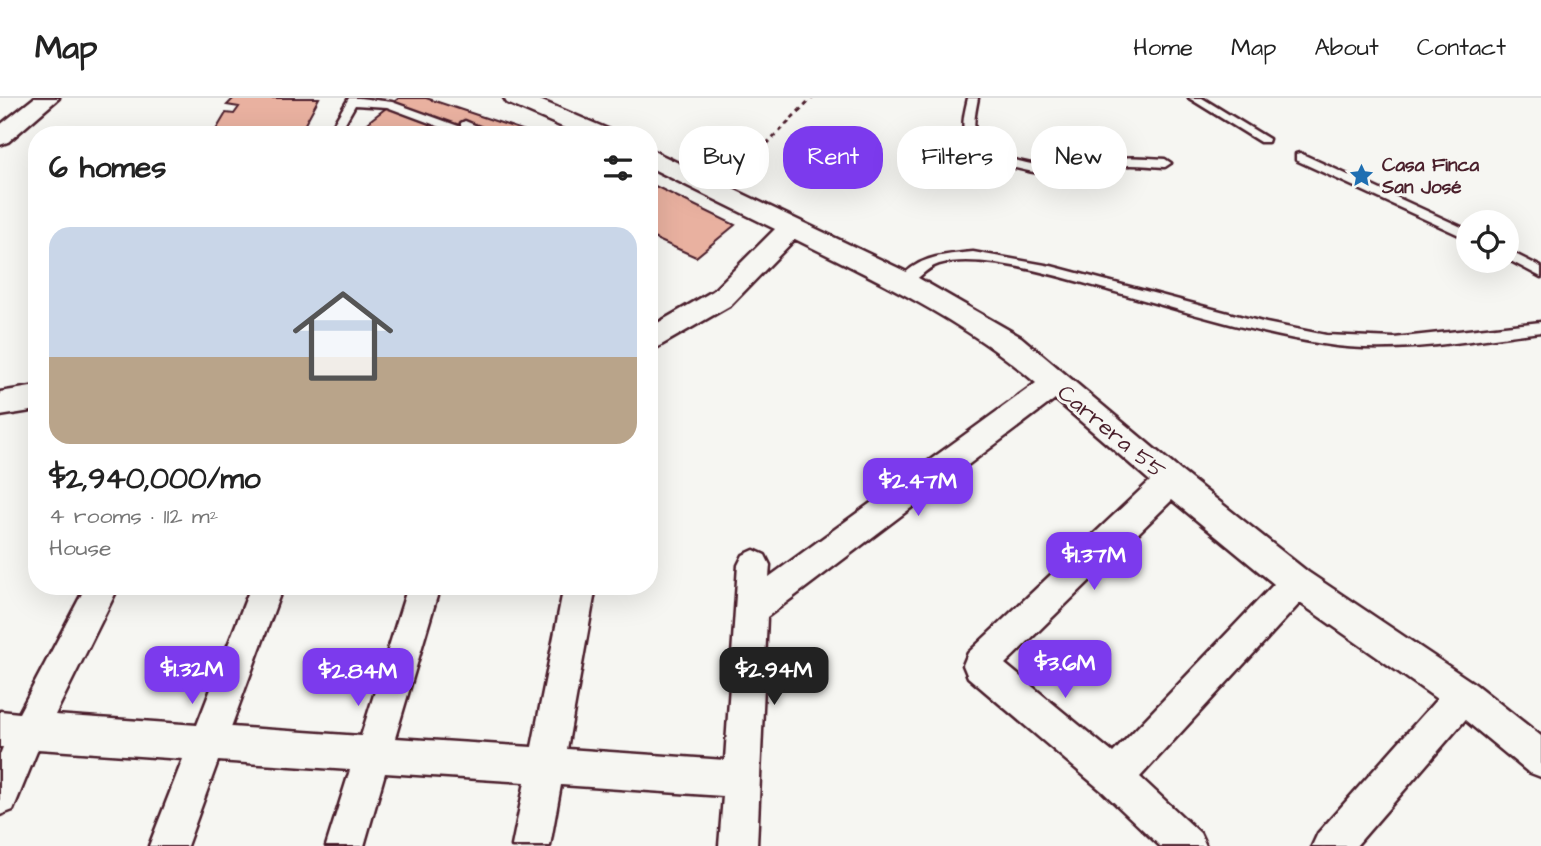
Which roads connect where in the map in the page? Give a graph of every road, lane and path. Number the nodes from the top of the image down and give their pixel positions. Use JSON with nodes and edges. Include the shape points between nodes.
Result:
{"nodes":[{"id":1,"x":48,"y":98,"type":"edge"},
{"id":2,"x":383,"y":98,"type":"edge"},
{"id":3,"x":390,"y":98,"type":"edge"},
{"id":4,"x":514,"y":98,"type":"edge"},
{"id":5,"x":812,"y":98,"type":"edge"},
{"id":6,"x":973,"y":98,"type":"edge"},
{"id":7,"x":1194,"y":98,"type":"edge"},
{"id":8,"x":354,"y":99,"type":"edge"},
{"id":9,"x":338,"y":126,"type":"edge"},
{"id":10,"x":448,"y":126,"type":"edge"},
{"id":11,"x":468,"y":126,"type":"edge"},
{"id":12,"x":581,"y":126,"type":"edge"},
{"id":13,"x":0,"y":137,"type":"edge"},
{"id":14,"x":1264,"y":139,"type":"dead end"},
{"id":15,"x":1300,"y":157,"type":"dead end"},
{"id":16,"x":658,"y":162,"type":"edge"},
{"id":17,"x":1165,"y":163,"type":"dead end"},
{"id":18,"x":719,"y":192,"type":"junction"},
{"id":19,"x":791,"y":228,"type":"junction"},
{"id":20,"x":1456,"y":229,"type":"edge"},
{"id":21,"x":1519,"y":260,"type":"edge"},
{"id":22,"x":1541,"y":272,"type":"edge"},
{"id":23,"x":904,"y":282,"type":"junction"},
{"id":24,"x":1541,"y":327,"type":"edge"},
{"id":25,"x":658,"y":336,"type":"edge"},
{"id":26,"x":1055,"y":384,"type":"junction"},
{"id":27,"x":28,"y":399,"type":"edge"},
{"id":28,"x":0,"y":404,"type":"edge"},
{"id":29,"x":1171,"y":481,"type":"junction"},
{"id":30,"x":754,"y":565,"type":"dead end"},
{"id":31,"x":1297,"y":583,"type":"junction"},
{"id":32,"x":97,"y":595,"type":"edge"},
{"id":33,"x":264,"y":595,"type":"edge"},
{"id":34,"x":421,"y":595,"type":"edge"},
{"id":35,"x":578,"y":595,"type":"edge"},
{"id":36,"x":751,"y":610,"type":"junction"},
{"id":37,"x":1463,"y":696,"type":"junction"},
{"id":38,"x":14,"y":730,"type":"edge"},
{"id":39,"x":208,"y":744,"type":"junction"},
{"id":40,"x":373,"y":755,"type":"junction"},
{"id":41,"x":1541,"y":759,"type":"edge"},
{"id":42,"x":546,"y":766,"type":"junction"},
{"id":43,"x":1115,"y":778,"type":"junction"},
{"id":44,"x":742,"y":779,"type":"junction"},
{"id":45,"x":0,"y":797,"type":"edge"},
{"id":46,"x":168,"y":846,"type":"edge"},
{"id":47,"x":345,"y":846,"type":"edge"},
{"id":48,"x":531,"y":846,"type":"edge"},
{"id":49,"x":738,"y":846,"type":"edge"},
{"id":50,"x":1187,"y":846,"type":"edge"},
{"id":51,"x":1331,"y":846,"type":"edge"}],
"edges":[{"from":1,"to":13,"type":"street"},
{"from":2,"to":8,"type":"lane"},
{"from":3,"to":11,"type":"lane"},
{"from":4,"to":12,"type":"street"},
{"from":5,"to":18,"type":"path"},
{"from":6,"to":17,"type":"lane","via":[[972,142],[984,155],[1050,171],[1086,172],[1126,162]]},
{"from":7,"to":14,"type":"lane"},
{"from":8,"to":9,"type":"lane"},
{"from":8,"to":10,"type":"lane","via":[[388,104]]},
{"from":15,"to":20,"type":"lane"},
{"from":16,"to":18,"type":"street","name":"Carrera 55"},
{"from":18,"to":19,"type":"street","name":"Carrera 55"},
{"from":19,"to":23,"type":"street","name":"Carrera 55"},
{"from":19,"to":25,"type":"street","via":[[722,298]]},
{"from":21,"to":22,"type":"lane"},
{"from":23,"to":24,"type":"lane","via":[[936,260],[973,256],[1051,270],[1326,340],[1394,343]]},
{"from":23,"to":26,"type":"street","name":"Carrera 55","via":[[1011,345]]},
{"from":26,"to":29,"type":"street","name":"Carrera 55"},
{"from":26,"to":36,"type":"street"},
{"from":27,"to":28,"type":"street"},
{"from":29,"to":31,"type":"street","name":"Carrera 55"},
{"from":29,"to":43,"type":"street","via":[[980,665]]},
{"from":30,"to":36,"type":"street"},
{"from":31,"to":37,"type":"street","name":"Carrera 55"},
{"from":31,"to":43,"type":"street"},
{"from":32,"to":38,"type":"street"},
{"from":33,"to":39,"type":"street"},
{"from":34,"to":40,"type":"street"},
{"from":35,"to":42,"type":"street"},
{"from":36,"to":44,"type":"street"},
{"from":37,"to":41,"type":"street","name":"Carrera 55"},
{"from":37,"to":51,"type":"street"},
{"from":38,"to":39,"type":"street"},
{"from":38,"to":45,"type":"street"},
{"from":39,"to":40,"type":"street"},
{"from":39,"to":46,"type":"street"},
{"from":40,"to":42,"type":"street"},
{"from":40,"to":47,"type":"street"},
{"from":42,"to":44,"type":"street"},
{"from":42,"to":48,"type":"street"},
{"from":43,"to":50,"type":"street"},
{"from":44,"to":49,"type":"street"}]}
